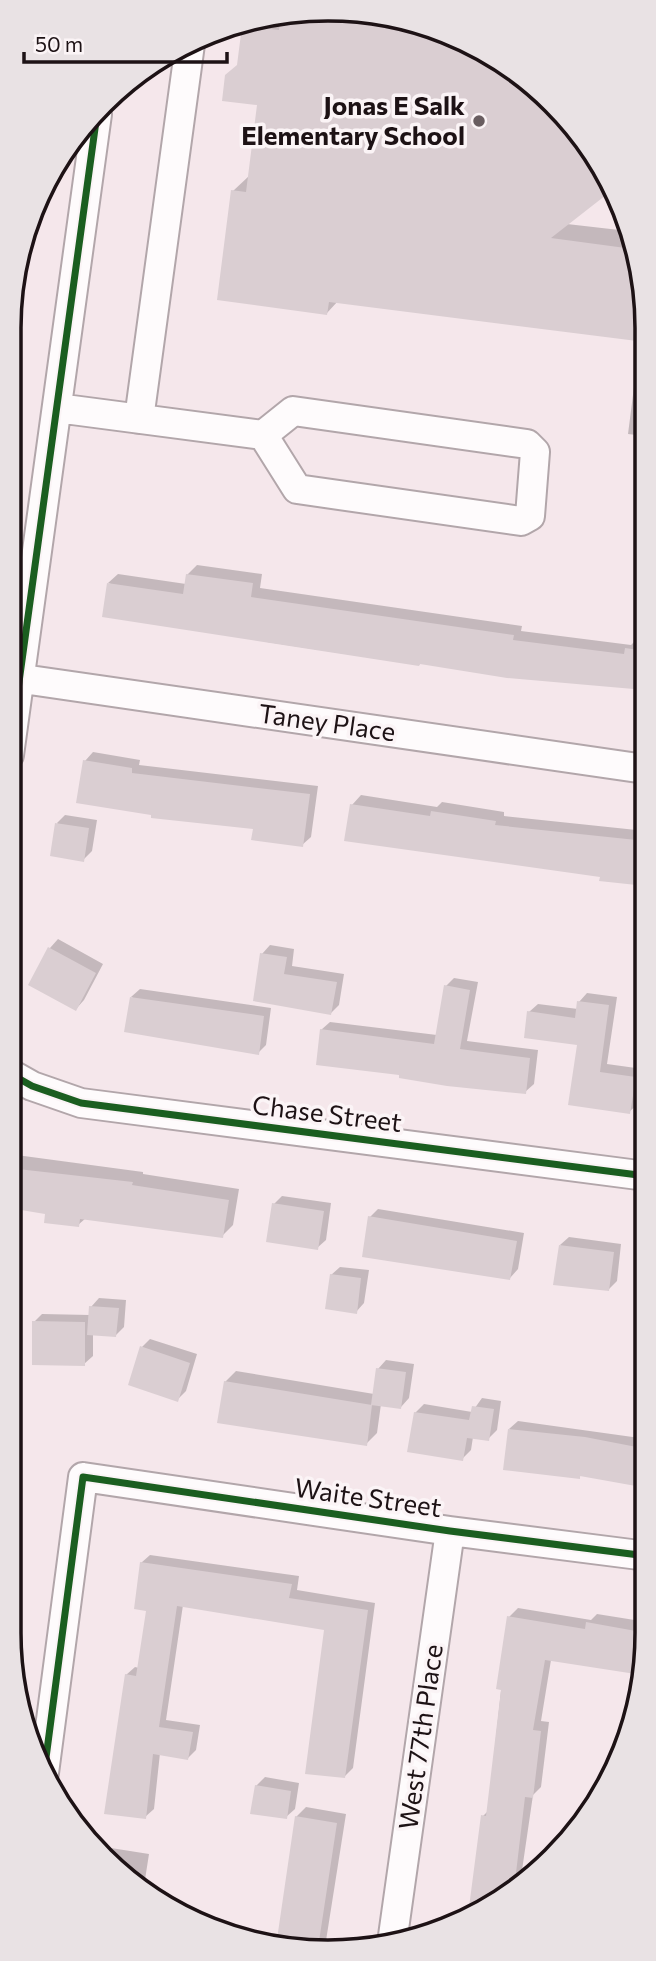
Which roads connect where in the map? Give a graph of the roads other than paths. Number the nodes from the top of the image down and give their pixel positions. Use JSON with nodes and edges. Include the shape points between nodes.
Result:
{"nodes":[{"id":1,"x":189,"y":55,"type":"edge"},
{"id":2,"x":95,"y":128,"type":"edge"},
{"id":3,"x":57,"y":408,"type":"junction"},
{"id":4,"x":139,"y":419,"type":"junction"},
{"id":5,"x":263,"y":435,"type":"junction"},
{"id":6,"x":21,"y":639,"type":"edge"},
{"id":7,"x":21,"y":679,"type":"edge"},
{"id":8,"x":635,"y":768,"type":"edge"},
{"id":9,"x":21,"y":1080,"type":"edge"},
{"id":10,"x":635,"y":1175,"type":"edge"},
{"id":11,"x":450,"y":1531,"type":"junction"},
{"id":12,"x":635,"y":1554,"type":"edge"},
{"id":13,"x":46,"y":1755,"type":"edge"},
{"id":14,"x":393,"y":1933,"type":"edge"}],
"edges":[{"from":1,"to":4,"type":"street"},
{"from":2,"to":3,"type":"street"},
{"from":3,"to":4,"type":"street"},
{"from":3,"to":6,"type":"street"},
{"from":4,"to":5,"type":"street"},
{"from":5,"to":5,"type":"street","via":[[297,489],[521,521],[530,516],[535,452],[527,444],[293,411]]},
{"from":7,"to":8,"type":"street","name":"Taney Place"},
{"from":9,"to":10,"type":"street","name":"Chase Street","via":[[81,1104]]},
{"from":11,"to":12,"type":"street","name":"Waite Street"},
{"from":11,"to":13,"type":"street","name":"Waite Street","via":[[83,1477]]},
{"from":11,"to":14,"type":"street","name":"West 77th Place"}]}
